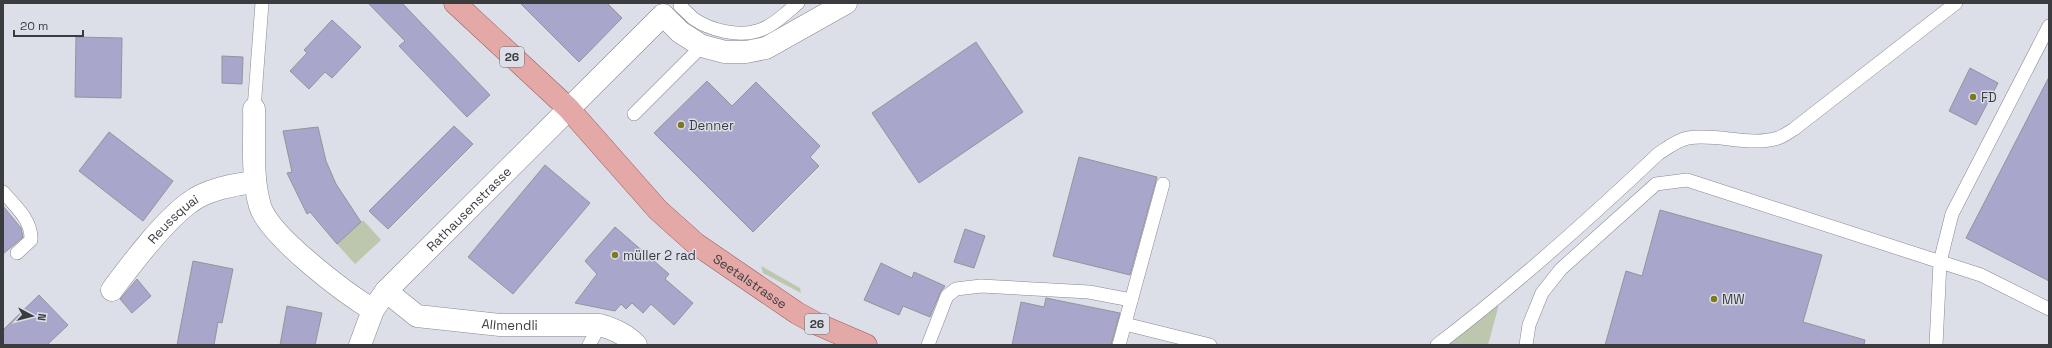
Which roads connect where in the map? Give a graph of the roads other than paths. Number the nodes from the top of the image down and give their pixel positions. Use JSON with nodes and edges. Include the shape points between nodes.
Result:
{"nodes":[{"id":1,"x":262,"y":3,"type":"edge"},
{"id":2,"x":455,"y":3,"type":"edge"},
{"id":3,"x":798,"y":3,"type":"edge"},
{"id":4,"x":846,"y":3,"type":"edge"},
{"id":5,"x":1956,"y":3,"type":"edge"},
{"id":6,"x":669,"y":9,"type":"edge"},
{"id":7,"x":2049,"y":26,"type":"edge"},
{"id":8,"x":702,"y":46,"type":"junction"},
{"id":9,"x":568,"y":108,"type":"junction"},
{"id":10,"x":254,"y":109,"type":"joint"},
{"id":11,"x":634,"y":114,"type":"dead end"},
{"id":12,"x":255,"y":182,"type":"junction"},
{"id":13,"x":1163,"y":184,"type":"dead end"},
{"id":14,"x":3,"y":192,"type":"edge"},
{"id":15,"x":17,"y":253,"type":"dead end"},
{"id":16,"x":1940,"y":262,"type":"junction"},
{"id":17,"x":112,"y":290,"type":"dead end"},
{"id":18,"x":386,"y":291,"type":"junction"},
{"id":19,"x":1131,"y":300,"type":"junction"},
{"id":20,"x":2049,"y":309,"type":"edge"},
{"id":21,"x":373,"y":310,"type":"junction"},
{"id":22,"x":1125,"y":324,"type":"junction"},
{"id":23,"x":600,"y":325,"type":"junction"},
{"id":24,"x":360,"y":345,"type":"edge"},
{"id":25,"x":589,"y":345,"type":"edge"},
{"id":26,"x":636,"y":345,"type":"edge"},
{"id":27,"x":866,"y":345,"type":"edge"},
{"id":28,"x":928,"y":345,"type":"edge"},
{"id":29,"x":1119,"y":345,"type":"edge"},
{"id":30,"x":1210,"y":345,"type":"edge"},
{"id":31,"x":1437,"y":345,"type":"edge"},
{"id":32,"x":1526,"y":345,"type":"edge"},
{"id":33,"x":1936,"y":345,"type":"edge"}],
"edges":[{"from":1,"to":10,"type":"lane"},
{"from":2,"to":9,"type":"main road","name":"Seetalstrasse","number":"26"},
{"from":3,"to":6,"type":"lane","via":[[776,22],[757,31],[736,33],[712,28]]},
{"from":4,"to":8,"type":"street","via":[[766,48],[746,52],[725,52]]},
{"from":5,"to":31,"type":"lane","via":[[1825,106],[1779,138],[1760,141],[1701,137],[1673,144],[1658,154],[1518,280]]},
{"from":6,"to":8,"type":"street","via":[[680,32]]},
{"from":6,"to":9,"type":"street"},
{"from":7,"to":16,"type":"lane","via":[[1952,214]]},
{"from":8,"to":11,"type":"lane"},
{"from":9,"to":18,"type":"street","name":"Rathausenstrasse"},
{"from":9,"to":27,"type":"main road","name":"Seetalstrasse","number":"26","via":[[658,210],[696,244],[797,313]]},
{"from":10,"to":12,"type":"street"},
{"from":12,"to":17,"type":"street","name":"Reussquai","via":[[231,184],[190,201],[173,216]]},
{"from":12,"to":21,"type":"street","via":[[260,206],[274,230],[349,296]]},
{"from":13,"to":19,"type":"lane"},
{"from":14,"to":15,"type":"lane","via":[[28,222],[32,231],[31,240]]},
{"from":16,"to":20,"type":"lane","via":[[1981,276]]},
{"from":16,"to":32,"type":"lane","via":[[1687,180],[1656,184],[1561,269],[1542,294],[1528,325]]},
{"from":16,"to":33,"type":"lane"},
{"from":18,"to":21,"type":"street","name":"Rathausenstrasse"},
{"from":18,"to":23,"type":"street","name":"Allmendli","via":[[417,316],[500,325]]},
{"from":19,"to":22,"type":"lane"},
{"from":19,"to":28,"type":"lane","via":[[1089,292],[981,286],[956,289],[947,296]]},
{"from":21,"to":24,"type":"street","name":"Rathausenstrasse"},
{"from":22,"to":29,"type":"lane"},
{"from":22,"to":30,"type":"lane"},
{"from":23,"to":25,"type":"lane"},
{"from":23,"to":26,"type":"street","name":"Allmendli","via":[[628,337]]}]}
